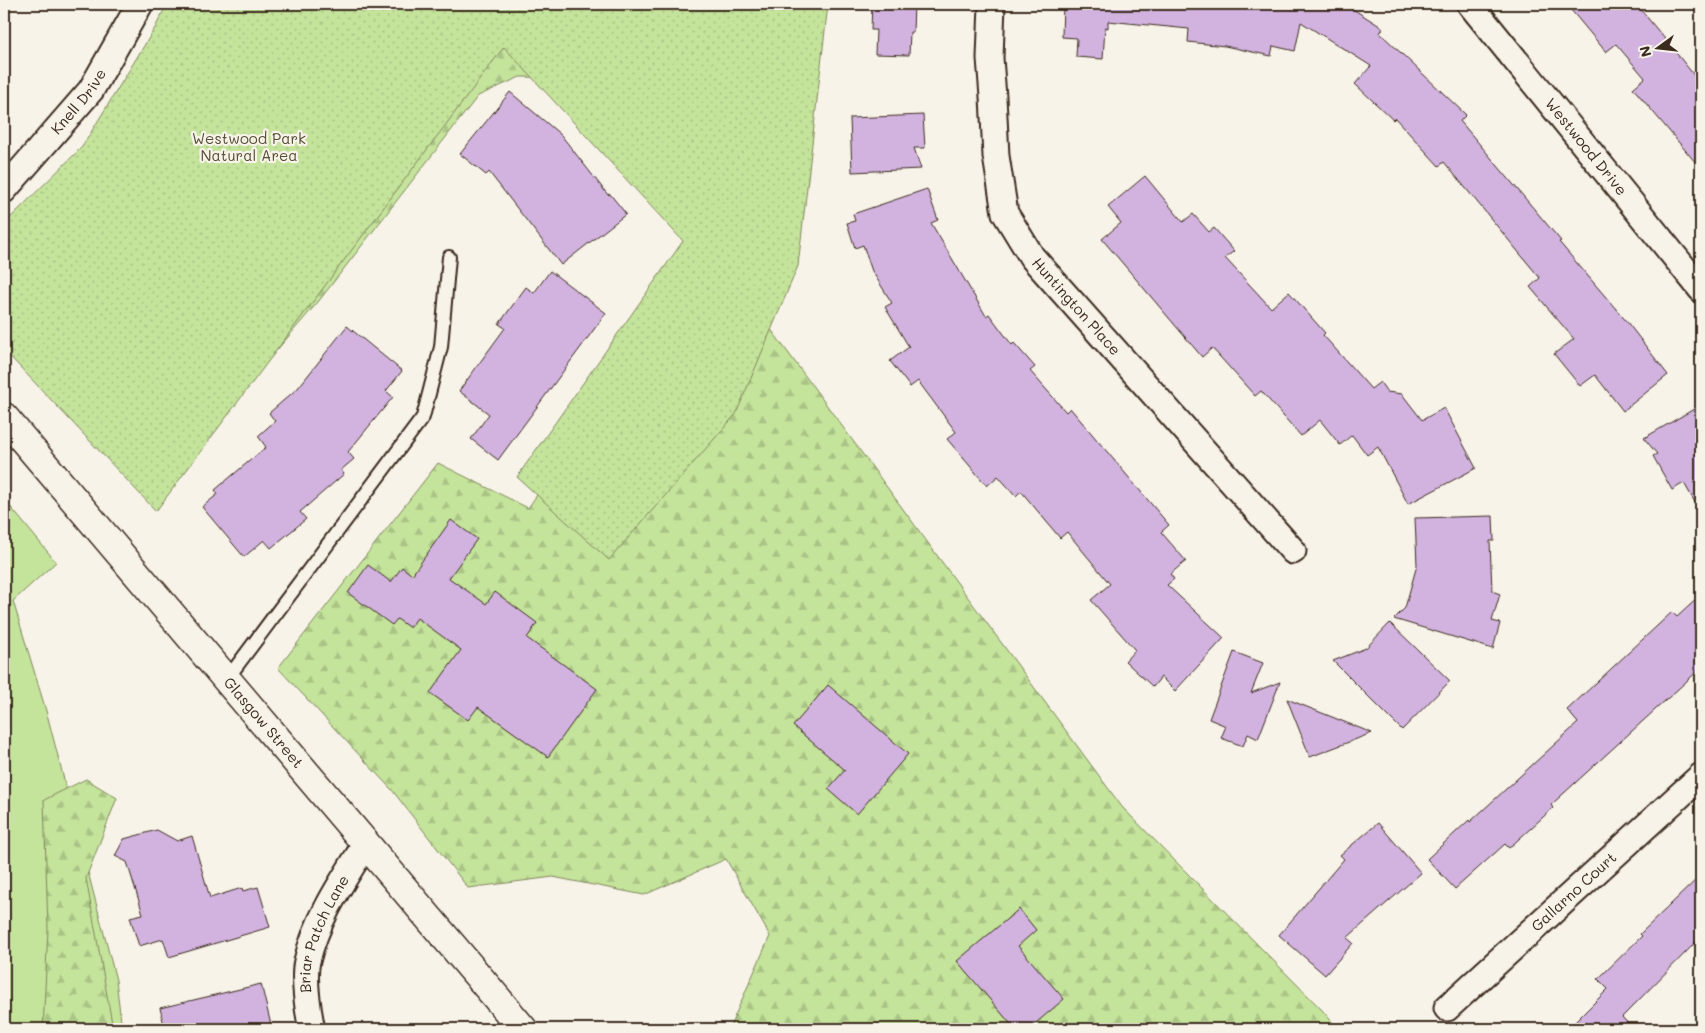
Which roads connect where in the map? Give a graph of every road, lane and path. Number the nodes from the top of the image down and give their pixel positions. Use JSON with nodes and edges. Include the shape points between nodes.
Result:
{"nodes":[{"id":1,"x":140,"y":4,"type":"edge"},
{"id":2,"x":992,"y":4,"type":"edge"},
{"id":3,"x":1470,"y":4,"type":"edge"},
{"id":4,"x":4,"y":190,"type":"edge"},
{"id":5,"x":449,"y":257,"type":"dead end"},
{"id":6,"x":1701,"y":289,"type":"edge"},
{"id":7,"x":4,"y":417,"type":"edge"},
{"id":8,"x":1293,"y":550,"type":"dead end"},
{"id":9,"x":227,"y":679,"type":"junction"},
{"id":10,"x":1701,"y":776,"type":"edge"},
{"id":11,"x":365,"y":845,"type":"junction"},
{"id":12,"x":1447,"y":1008,"type":"dead end"},
{"id":13,"x":312,"y":1029,"type":"edge"},
{"id":14,"x":522,"y":1029,"type":"edge"}],
"edges":[{"from":1,"to":4,"type":"street","name":"Knell Drive","via":[[91,90]]},
{"from":2,"to":8,"type":"street","name":"Huntington Place","via":[[990,58],[996,156],[1004,212],[1032,257]]},
{"from":3,"to":6,"type":"street","name":"Westwood Drive"},
{"from":5,"to":9,"type":"lane","via":[[441,347],[422,417]]},
{"from":7,"to":9,"type":"street","name":"Glasgow Street"},
{"from":9,"to":11,"type":"street","name":"Glasgow Street"},
{"from":10,"to":12,"type":"street","name":"Gallarno Court"},
{"from":11,"to":13,"type":"street","name":"Briar Patch Lane","via":[[323,915],[306,963],[307,1007]]},
{"from":11,"to":14,"type":"street","name":"Glasgow Street"}]}
